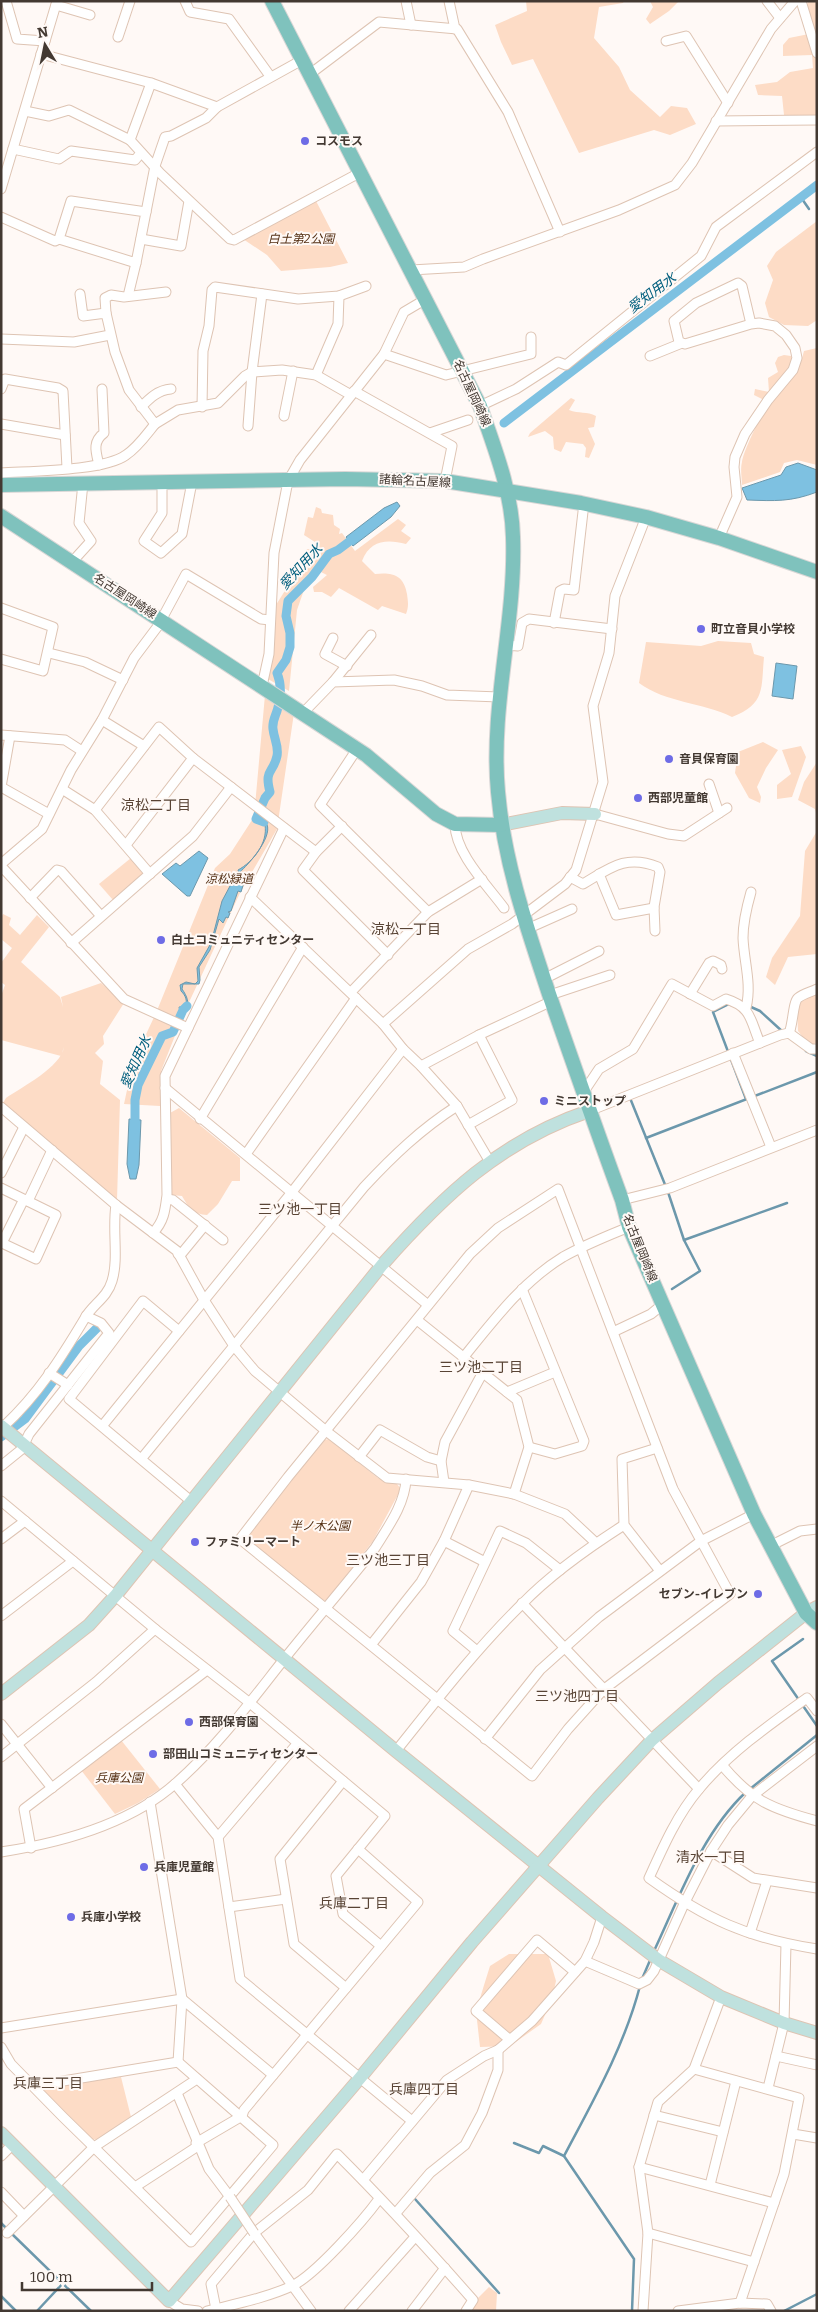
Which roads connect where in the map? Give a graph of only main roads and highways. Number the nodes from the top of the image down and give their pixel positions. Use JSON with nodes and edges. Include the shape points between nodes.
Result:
{"nodes":[{"id":1,"x":272,"y":1,"type":"edge"},
{"id":2,"x":1,"y":485,"type":"edge"},
{"id":3,"x":506,"y":491,"type":"junction"},
{"id":4,"x":1,"y":516,"type":"edge"},
{"id":5,"x":817,"y":572,"type":"edge"},
{"id":6,"x":501,"y":825,"type":"junction"},
{"id":7,"x":812,"y":1610,"type":"edge"},
{"id":8,"x":817,"y":1623,"type":"edge"}],
"edges":[{"from":1,"to":3,"type":"main road","name":"名古屋岡崎線","via":[[480,406]]},
{"from":2,"to":3,"type":"main road","name":"諸輪名古屋線","via":[[402,479],[445,481]]},
{"from":3,"to":5,"type":"main road","name":"諸輪名古屋線","via":[[646,517]]},
{"from":3,"to":6,"type":"main road","name":"名古屋岡崎線","via":[[513,536],[512,592],[495,762]]},
{"from":4,"to":6,"type":"main road","name":"名古屋岡崎線","via":[[357,749],[436,814],[455,824]]},
{"from":6,"to":7,"type":"main road","name":"名古屋岡崎線","via":[[522,915],[629,1227],[754,1514],[770,1546]]},
{"from":7,"to":8,"type":"main road","name":"名古屋岡崎線"}]}
